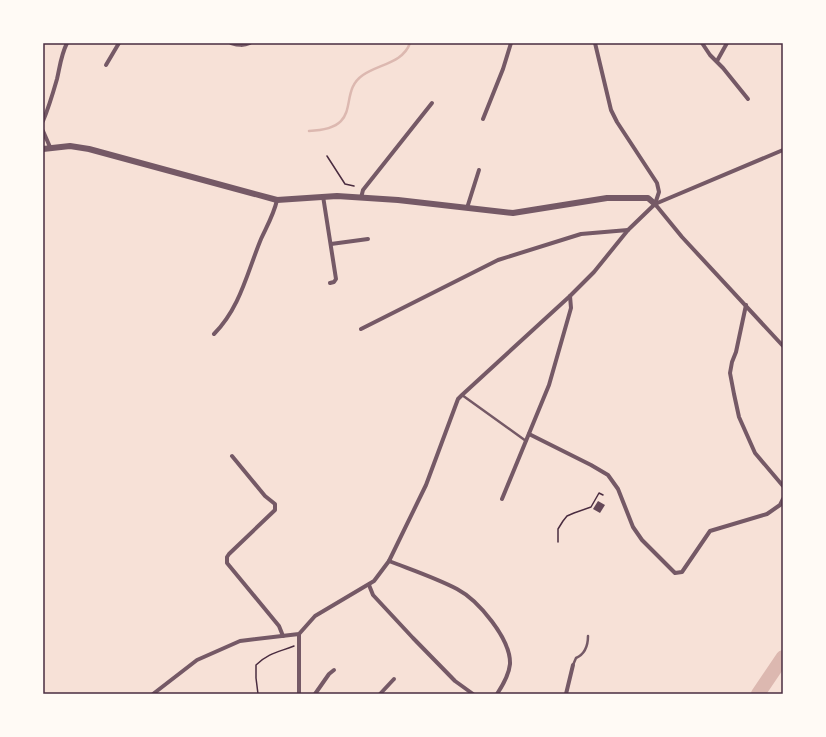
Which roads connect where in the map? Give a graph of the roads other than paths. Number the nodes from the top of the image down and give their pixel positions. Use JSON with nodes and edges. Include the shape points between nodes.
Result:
{"nodes":[{"id":1,"x":67,"y":43,"type":"edge"},
{"id":2,"x":119,"y":43,"type":"edge"},
{"id":3,"x":231,"y":43,"type":"edge"},
{"id":4,"x":250,"y":43,"type":"edge"},
{"id":5,"x":511,"y":43,"type":"edge"},
{"id":6,"x":595,"y":43,"type":"edge"},
{"id":7,"x":702,"y":43,"type":"edge"},
{"id":8,"x":727,"y":43,"type":"edge"},
{"id":9,"x":716,"y":61,"type":"junction"},
{"id":10,"x":106,"y":65,"type":"dead end"},
{"id":11,"x":748,"y":99,"type":"dead end"},
{"id":12,"x":432,"y":103,"type":"dead end"},
{"id":13,"x":483,"y":119,"type":"dead end"},
{"id":14,"x":43,"y":121,"type":"edge"},
{"id":15,"x":43,"y":131,"type":"edge"},
{"id":16,"x":50,"y":147,"type":"junction"},
{"id":17,"x":43,"y":149,"type":"edge"},
{"id":18,"x":783,"y":150,"type":"edge"},
{"id":19,"x":479,"y":170,"type":"dead end"},
{"id":20,"x":323,"y":196,"type":"junction"},
{"id":21,"x":361,"y":198,"type":"junction"},
{"id":22,"x":278,"y":200,"type":"junction"},
{"id":23,"x":655,"y":204,"type":"junction"},
{"id":24,"x":467,"y":208,"type":"junction"},
{"id":25,"x":628,"y":230,"type":"junction"},
{"id":26,"x":368,"y":239,"type":"dead end"},
{"id":27,"x":331,"y":244,"type":"junction"},
{"id":28,"x":330,"y":283,"type":"dead end"},
{"id":29,"x":570,"y":296,"type":"junction"},
{"id":30,"x":746,"y":305,"type":"junction"},
{"id":31,"x":361,"y":329,"type":"dead end"},
{"id":32,"x":214,"y":334,"type":"dead end"},
{"id":33,"x":783,"y":346,"type":"edge"},
{"id":34,"x":462,"y":395,"type":"junction"},
{"id":35,"x":529,"y":434,"type":"junction"},
{"id":36,"x":526,"y":441,"type":"junction"},
{"id":37,"x":232,"y":456,"type":"dead end"},
{"id":38,"x":783,"y":486,"type":"edge"},
{"id":39,"x":502,"y":499,"type":"dead end"},
{"id":40,"x":783,"y":499,"type":"edge"},
{"id":41,"x":389,"y":561,"type":"junction"},
{"id":42,"x":369,"y":585,"type":"junction"},
{"id":43,"x":299,"y":634,"type":"junction"},
{"id":44,"x":283,"y":636,"type":"junction"},
{"id":45,"x":588,"y":636,"type":"dead end"},
{"id":46,"x":573,"y":665,"type":"joint"},
{"id":47,"x":334,"y":670,"type":"dead end"},
{"id":48,"x":394,"y":679,"type":"dead end"},
{"id":49,"x":153,"y":694,"type":"edge"},
{"id":50,"x":300,"y":694,"type":"edge"},
{"id":51,"x":315,"y":694,"type":"edge"},
{"id":52,"x":380,"y":694,"type":"edge"},
{"id":53,"x":473,"y":694,"type":"edge"},
{"id":54,"x":496,"y":694,"type":"edge"},
{"id":55,"x":566,"y":694,"type":"edge"}],
"edges":[{"from":1,"to":14,"type":"street"},
{"from":2,"to":10,"type":"street"},
{"from":3,"to":4,"type":"street"},
{"from":5,"to":13,"type":"street"},
{"from":6,"to":23,"type":"street","via":[[611,110],[657,183],[659,192]]},
{"from":7,"to":9,"type":"street"},
{"from":8,"to":9,"type":"street"},
{"from":9,"to":11,"type":"street"},
{"from":12,"to":21,"type":"street","via":[[363,190]]},
{"from":15,"to":16,"type":"street"},
{"from":16,"to":17,"type":"street"},
{"from":16,"to":22,"type":"street","via":[[70,146],[89,149]]},
{"from":18,"to":23,"type":"street"},
{"from":19,"to":24,"type":"street"},
{"from":20,"to":21,"type":"street"},
{"from":20,"to":22,"type":"street"},
{"from":20,"to":27,"type":"street"},
{"from":21,"to":24,"type":"street"},
{"from":22,"to":32,"type":"street","via":[[234,309]]},
{"from":23,"to":24,"type":"street","via":[[648,198],[607,198],[513,213]]},
{"from":23,"to":25,"type":"street"},
{"from":23,"to":30,"type":"street","via":[[682,237]]},
{"from":25,"to":29,"type":"street","via":[[594,272]]},
{"from":25,"to":31,"type":"street","via":[[581,234],[498,260]]},
{"from":26,"to":27,"type":"street"},
{"from":27,"to":28,"type":"street","via":[[336,280]]},
{"from":29,"to":34,"type":"street"},
{"from":29,"to":35,"type":"street","via":[[571,308],[549,385]]},
{"from":30,"to":33,"type":"street"},
{"from":30,"to":38,"type":"street","via":[[730,373],[734,394],[739,417],[756,453]]},
{"from":34,"to":36,"type":"lane"},
{"from":34,"to":41,"type":"street","via":[[458,398],[426,485]]},
{"from":35,"to":36,"type":"street"},
{"from":35,"to":40,"type":"street","via":[[608,475],[618,489],[633,528],[675,573],[682,572],[710,531],[767,514],[780,505]]},
{"from":36,"to":39,"type":"street"},
{"from":37,"to":44,"type":"street","via":[[265,496],[274,502],[276,508],[229,554],[227,564],[279,626]]},
{"from":41,"to":42,"type":"street"},
{"from":41,"to":54,"type":"street","via":[[458,589],[473,600],[493,621],[510,662],[509,672]]},
{"from":42,"to":43,"type":"street","via":[[315,616]]},
{"from":42,"to":53,"type":"street","via":[[373,595],[413,638]]},
{"from":43,"to":44,"type":"street"},
{"from":43,"to":50,"type":"street"},
{"from":44,"to":49,"type":"street","via":[[240,641],[204,656]]},
{"from":45,"to":46,"type":"lane","via":[[585,650],[576,658]]},
{"from":46,"to":55,"type":"street"},
{"from":47,"to":51,"type":"street"},
{"from":48,"to":52,"type":"street"}]}
